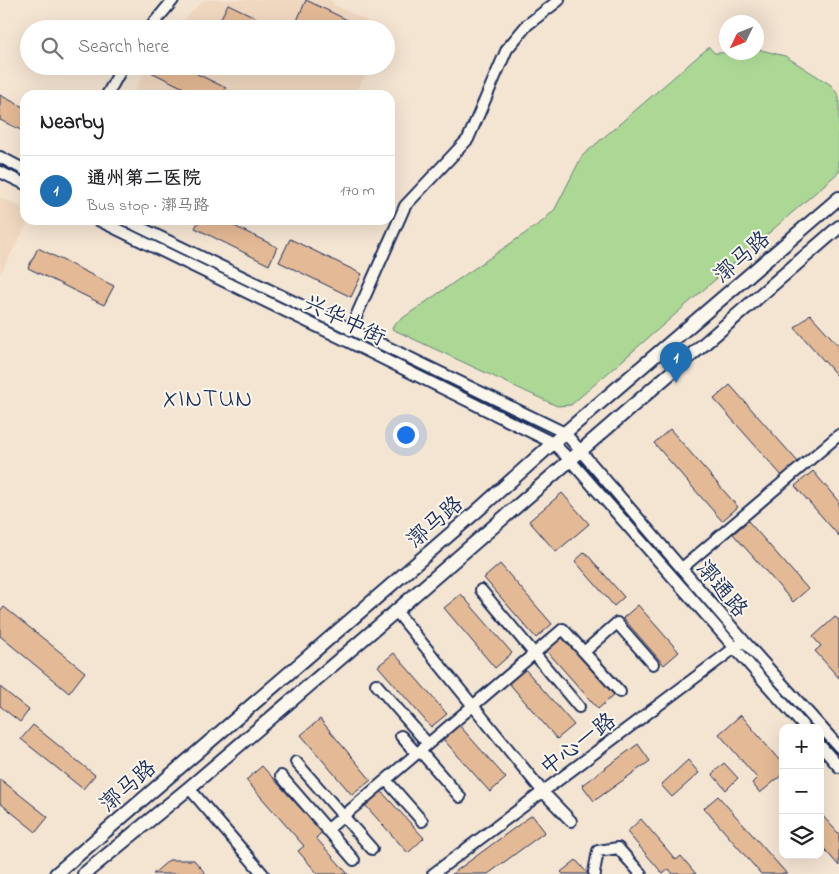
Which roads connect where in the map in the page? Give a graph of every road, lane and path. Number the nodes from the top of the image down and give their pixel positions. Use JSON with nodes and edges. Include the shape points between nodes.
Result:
{"nodes":[{"id":1,"x":173,"y":0,"type":"edge"},
{"id":2,"x":559,"y":0,"type":"edge"},
{"id":3,"x":156,"y":20,"type":"edge"},
{"id":4,"x":118,"y":75,"type":"edge"},
{"id":5,"x":110,"y":90,"type":"edge"},
{"id":6,"x":0,"y":157,"type":"edge"},
{"id":7,"x":20,"y":167,"type":"edge"},
{"id":8,"x":0,"y":172,"type":"edge"},
{"id":9,"x":20,"y":182,"type":"edge"},
{"id":10,"x":839,"y":198,"type":"edge"},
{"id":11,"x":108,"y":225,"type":"edge"},
{"id":12,"x":135,"y":225,"type":"edge"},
{"id":13,"x":839,"y":227,"type":"edge"},
{"id":14,"x":350,"y":330,"type":"junction"},
{"id":15,"x":565,"y":433,"type":"junction"},
{"id":16,"x":839,"y":434,"type":"edge"},
{"id":17,"x":553,"y":443,"type":"junction"},
{"id":18,"x":582,"y":451,"type":"junction"},
{"id":19,"x":570,"y":460,"type":"junction"},
{"id":20,"x":682,"y":568,"type":"junction"},
{"id":21,"x":481,"y":590,"type":"dead end"},
{"id":22,"x":396,"y":611,"type":"junction"},
{"id":23,"x":740,"y":644,"type":"junction"},
{"id":24,"x":584,"y":652,"type":"junction"},
{"id":25,"x":534,"y":654,"type":"junction"},
{"id":26,"x":653,"y":664,"type":"dead end"},
{"id":27,"x":376,"y":684,"type":"dead end"},
{"id":28,"x":620,"y":692,"type":"dead end"},
{"id":29,"x":473,"y":706,"type":"junction"},
{"id":30,"x":580,"y":707,"type":"dead end"},
{"id":31,"x":802,"y":724,"type":"edge"},
{"id":32,"x":401,"y":736,"type":"dead end"},
{"id":33,"x":839,"y":747,"type":"edge"},
{"id":34,"x":422,"y":749,"type":"junction"},
{"id":35,"x":824,"y":750,"type":"edge"},
{"id":36,"x":296,"y":762,"type":"dead end"},
{"id":37,"x":839,"y":767,"type":"edge"},
{"id":38,"x":281,"y":776,"type":"dead end"},
{"id":39,"x":386,"y":780,"type":"junction"},
{"id":40,"x":189,"y":788,"type":"junction"},
{"id":41,"x":543,"y":792,"type":"junction"},
{"id":42,"x":460,"y":797,"type":"dead end"},
{"id":43,"x":343,"y":816,"type":"junction"},
{"id":44,"x":422,"y":821,"type":"dead end"},
{"id":45,"x":571,"y":821,"type":"dead end"},
{"id":46,"x":327,"y":830,"type":"junction"},
{"id":47,"x":372,"y":849,"type":"dead end"},
{"id":48,"x":354,"y":860,"type":"dead end"},
{"id":49,"x":56,"y":874,"type":"edge"},
{"id":50,"x":84,"y":874,"type":"edge"},
{"id":51,"x":263,"y":874,"type":"edge"},
{"id":52,"x":433,"y":874,"type":"edge"},
{"id":53,"x":595,"y":874,"type":"edge"},
{"id":54,"x":642,"y":874,"type":"edge"}],
"edges":[{"from":1,"to":3,"type":"street"},
{"from":2,"to":14,"type":"street","via":[[527,26],[507,49],[468,139],[405,206]]},
{"from":4,"to":5,"type":"street"},
{"from":6,"to":7,"type":"street"},
{"from":8,"to":9,"type":"street"},
{"from":10,"to":15,"type":"main road","name":"漷马路"},
{"from":11,"to":17,"type":"street","name":"兴华中街"},
{"from":12,"to":14,"type":"street","name":"兴华中街"},
{"from":13,"to":18,"type":"main road","name":"漷马路"},
{"from":14,"to":15,"type":"street","name":"兴华中街"},
{"from":15,"to":17,"type":"main road","name":"漷马路"},
{"from":15,"to":18,"type":"street","name":"兴华中街"},
{"from":16,"to":20,"type":"street"},
{"from":17,"to":19,"type":"street","name":"兴华中街"},
{"from":17,"to":49,"type":"main road","name":"漷马路"},
{"from":18,"to":19,"type":"main road","name":"漷马路"},
{"from":18,"to":20,"type":"street","name":"漷通路"},
{"from":19,"to":22,"type":"main road","name":"漷马路"},
{"from":19,"to":23,"type":"street","name":"漷通路"},
{"from":20,"to":23,"type":"street","name":"漷通路"},
{"from":21,"to":25,"type":"street"},
{"from":22,"to":29,"type":"street"},
{"from":22,"to":40,"type":"main road","name":"漷马路"},
{"from":23,"to":31,"type":"street","name":"漷通路"},
{"from":23,"to":33,"type":"street","name":"漷通路"},
{"from":23,"to":41,"type":"street","name":"中心一路"},
{"from":24,"to":25,"type":"street","via":[[563,629]]},
{"from":24,"to":26,"type":"street","via":[[617,623]]},
{"from":24,"to":28,"type":"street"},
{"from":25,"to":29,"type":"street"},
{"from":25,"to":30,"type":"street"},
{"from":27,"to":34,"type":"street"},
{"from":29,"to":34,"type":"street"},
{"from":29,"to":41,"type":"street"},
{"from":32,"to":34,"type":"street"},
{"from":34,"to":39,"type":"street"},
{"from":34,"to":42,"type":"street"},
{"from":35,"to":37,"type":"street"},
{"from":36,"to":43,"type":"street"},
{"from":38,"to":46,"type":"street"},
{"from":39,"to":43,"type":"street"},
{"from":39,"to":44,"type":"street"},
{"from":40,"to":50,"type":"main road","name":"漷马路"},
{"from":40,"to":51,"type":"street"},
{"from":41,"to":45,"type":"street"},
{"from":41,"to":52,"type":"street","name":"中心一路"},
{"from":43,"to":46,"type":"street"},
{"from":43,"to":47,"type":"street"},
{"from":46,"to":48,"type":"street"},
{"from":53,"to":54,"type":"street","via":[[598,851],[618,848]]}]}
